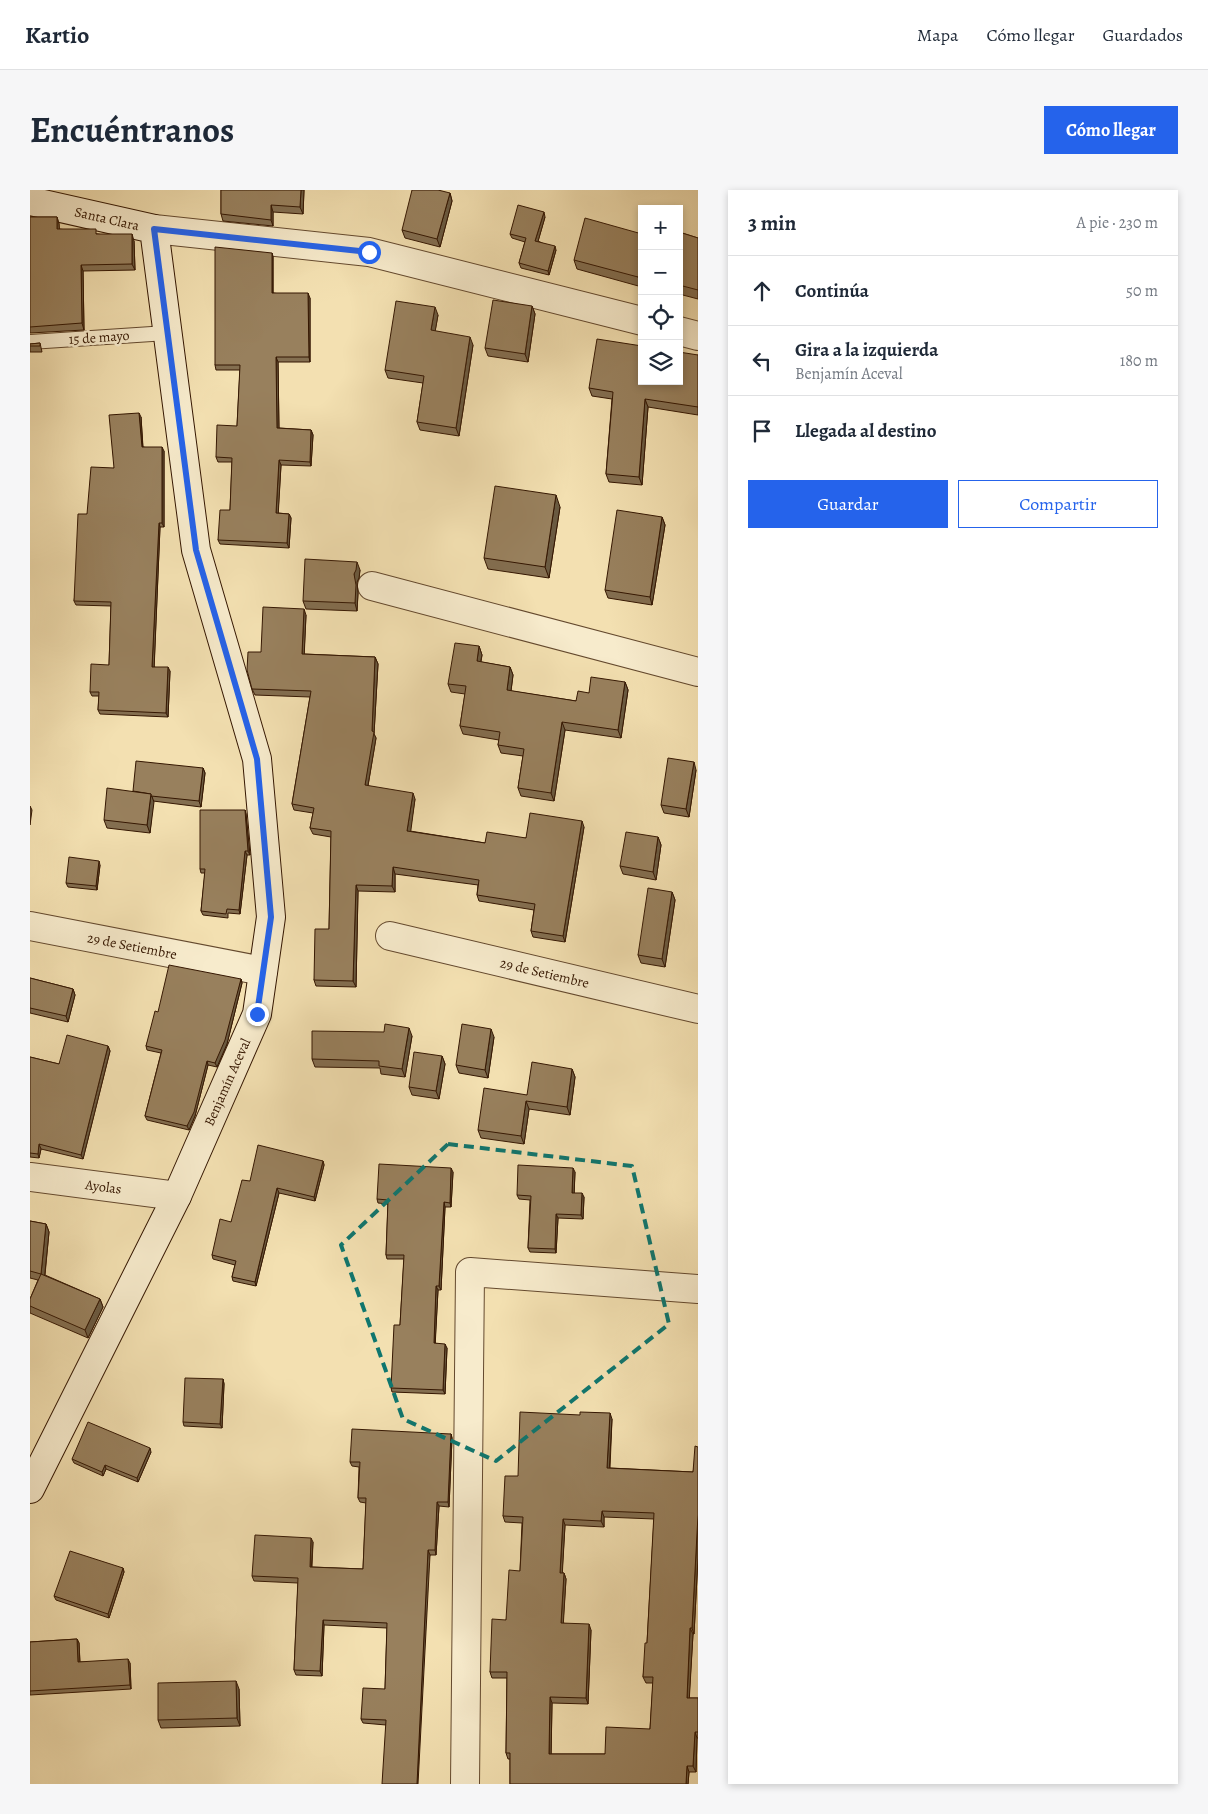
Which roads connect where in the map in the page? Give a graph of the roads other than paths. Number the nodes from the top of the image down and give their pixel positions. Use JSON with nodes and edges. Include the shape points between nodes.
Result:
{"nodes":[{"id":1,"x":30,"y":201,"type":"edge"},
{"id":2,"x":154,"y":229,"type":"junction"},
{"id":3,"x":638,"y":321,"type":"edge"},
{"id":4,"x":683,"y":332,"type":"edge"},
{"id":5,"x":168,"y":333,"type":"junction"},
{"id":6,"x":698,"y":336,"type":"edge"},
{"id":7,"x":30,"y":342,"type":"edge"},
{"id":8,"x":372,"y":586,"type":"dead end"},
{"id":9,"x":698,"y":672,"type":"edge"},
{"id":10,"x":30,"y":926,"type":"edge"},
{"id":11,"x":390,"y":936,"type":"dead end"},
{"id":12,"x":263,"y":971,"type":"junction"},
{"id":13,"x":698,"y":1009,"type":"edge"},
{"id":14,"x":30,"y":1177,"type":"edge"},
{"id":15,"x":177,"y":1196,"type":"junction"},
{"id":16,"x":698,"y":1288,"type":"edge"},
{"id":17,"x":30,"y":1488,"type":"edge"},
{"id":18,"x":464,"y":1784,"type":"edge"}],
"edges":[{"from":1,"to":2,"type":"street","name":"Santa Clara"},
{"from":2,"to":3,"type":"street","name":"Santa Clara","via":[[369,252]]},
{"from":2,"to":5,"type":"street","name":"Benjamín Aceval"},
{"from":4,"to":6,"type":"street"},
{"from":5,"to":7,"type":"lane","name":"15 de mayo"},
{"from":5,"to":12,"type":"street","name":"Benjamín Aceval","via":[[196,550],[257,759],[271,917]]},
{"from":8,"to":9,"type":"street"},
{"from":10,"to":12,"type":"street","name":"29 de Setiembre"},
{"from":11,"to":13,"type":"street","name":"29 de Setiembre"},
{"from":12,"to":15,"type":"street","name":"Benjamín Aceval","via":[[257,1014]]},
{"from":14,"to":15,"type":"street","name":"Ayolas"},
{"from":15,"to":17,"type":"street","name":"Benjamín Aceval"},
{"from":16,"to":18,"type":"street","via":[[470,1272]]}]}
